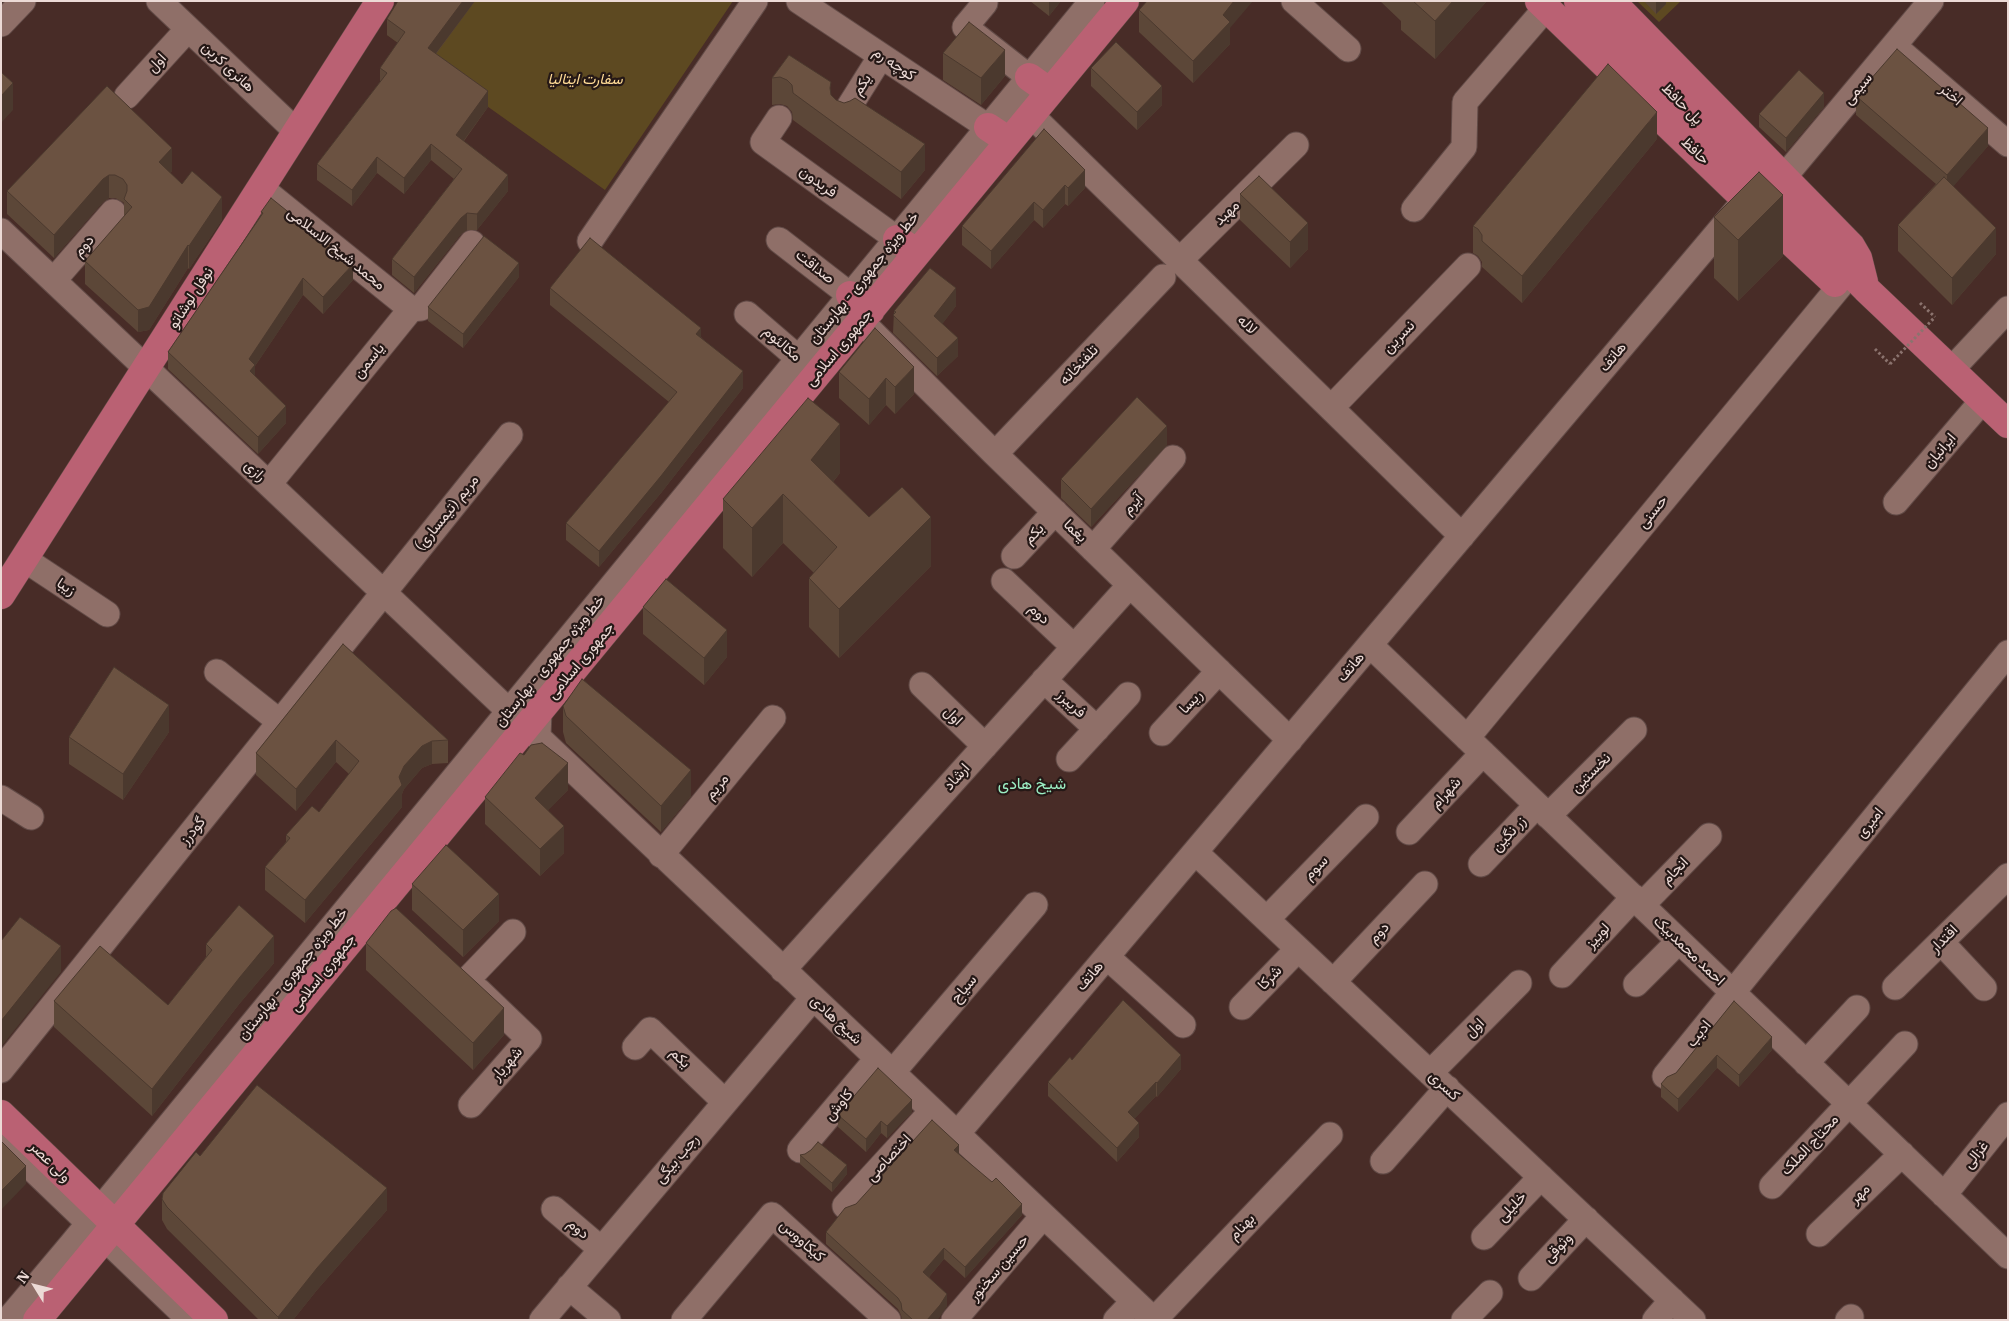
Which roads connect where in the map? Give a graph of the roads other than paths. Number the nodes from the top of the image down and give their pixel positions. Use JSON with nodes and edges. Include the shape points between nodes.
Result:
{"nodes":[{"id":1,"x":23,"y":1,"type":"edge"},
{"id":2,"x":159,"y":1,"type":"edge"},
{"id":3,"x":380,"y":1,"type":"edge"},
{"id":4,"x":756,"y":1,"type":"edge"},
{"id":5,"x":799,"y":1,"type":"edge"},
{"id":6,"x":1092,"y":1,"type":"edge"},
{"id":7,"x":1125,"y":1,"type":"edge"},
{"id":8,"x":1294,"y":1,"type":"edge"},
{"id":9,"x":1578,"y":1,"type":"edge"},
{"id":10,"x":1611,"y":1,"type":"edge"},
{"id":11,"x":1931,"y":1,"type":"edge"},
{"id":12,"x":985,"y":3,"type":"dead end"},
{"id":13,"x":1543,"y":5,"type":"edge"},
{"id":14,"x":1,"y":24,"type":"edge"},
{"id":15,"x":188,"y":29,"type":"junction"},
{"id":16,"x":1894,"y":46,"type":"junction"},
{"id":17,"x":1348,"y":49,"type":"dead end"},
{"id":18,"x":881,"y":56,"type":"junction"},
{"id":19,"x":1040,"y":85,"type":"junction"},
{"id":20,"x":126,"y":96,"type":"dead end"},
{"id":21,"x":844,"y":115,"type":"edge"},
{"id":22,"x":1031,"y":115,"type":"junction"},
{"id":23,"x":779,"y":118,"type":"dead end"},
{"id":24,"x":297,"y":132,"type":"junction"},
{"id":25,"x":999,"y":134,"type":"junction"},
{"id":26,"x":2008,"y":144,"type":"edge"},
{"id":27,"x":1296,"y":146,"type":"dead end"},
{"id":28,"x":1784,"y":177,"type":"junction"},
{"id":29,"x":261,"y":188,"type":"junction"},
{"id":30,"x":1746,"y":200,"type":"junction"},
{"id":31,"x":1785,"y":207,"type":"joint"},
{"id":32,"x":1414,"y":209,"type":"dead end"},
{"id":33,"x":114,"y":212,"type":"dead end"},
{"id":34,"x":1,"y":231,"type":"edge"},
{"id":35,"x":590,"y":240,"type":"edge"},
{"id":36,"x":779,"y":240,"type":"dead end"},
{"id":37,"x":472,"y":243,"type":"dead end"},
{"id":38,"x":907,"y":246,"type":"junction"},
{"id":39,"x":1468,"y":266,"type":"dead end"},
{"id":40,"x":1171,"y":268,"type":"junction"},
{"id":41,"x":54,"y":280,"type":"junction"},
{"id":42,"x":1852,"y":283,"type":"junction"},
{"id":43,"x":411,"y":309,"type":"junction"},
{"id":44,"x":861,"y":309,"type":"junction"},
{"id":45,"x":2008,"y":309,"type":"edge"},
{"id":46,"x":747,"y":314,"type":"dead end"},
{"id":47,"x":808,"y":366,"type":"junction"},
{"id":48,"x":146,"y":368,"type":"junction"},
{"id":49,"x":1951,"y":370,"type":"junction"},
{"id":50,"x":1983,"y":400,"type":"junction"},
{"id":51,"x":1331,"y":408,"type":"junction"},
{"id":52,"x":2008,"y":424,"type":"edge"},
{"id":53,"x":510,"y":435,"type":"dead end"},
{"id":54,"x":995,"y":454,"type":"junction"},
{"id":55,"x":1174,"y":458,"type":"dead end"},
{"id":56,"x":269,"y":484,"type":"junction"},
{"id":57,"x":1896,"y":502,"type":"dead end"},
{"id":58,"x":1055,"y":512,"type":"junction"},
{"id":59,"x":1462,"y":536,"type":"junction"},
{"id":60,"x":1093,"y":549,"type":"junction"},
{"id":61,"x":1014,"y":556,"type":"dead end"},
{"id":62,"x":24,"y":560,"type":"junction"},
{"id":63,"x":1004,"y":580,"type":"dead end"},
{"id":64,"x":1130,"y":585,"type":"junction"},
{"id":65,"x":383,"y":592,"type":"junction"},
{"id":66,"x":1,"y":595,"type":"edge"},
{"id":67,"x":107,"y":614,"type":"dead end"},
{"id":68,"x":1370,"y":645,"type":"junction"},
{"id":69,"x":1074,"y":647,"type":"junction"},
{"id":70,"x":2008,"y":653,"type":"edge"},
{"id":71,"x":216,"y":672,"type":"dead end"},
{"id":72,"x":1219,"y":672,"type":"junction"},
{"id":73,"x":1044,"y":680,"type":"junction"},
{"id":74,"x":922,"y":685,"type":"dead end"},
{"id":75,"x":1128,"y":695,"type":"dead end"},
{"id":76,"x":525,"y":716,"type":"junction"},
{"id":77,"x":773,"y":718,"type":"dead end"},
{"id":78,"x":280,"y":722,"type":"junction"},
{"id":79,"x":1097,"y":729,"type":"junction"},
{"id":80,"x":1634,"y":730,"type":"dead end"},
{"id":81,"x":1162,"y":733,"type":"dead end"},
{"id":82,"x":1290,"y":740,"type":"junction"},
{"id":83,"x":985,"y":746,"type":"junction"},
{"id":84,"x":1475,"y":746,"type":"junction"},
{"id":85,"x":1069,"y":759,"type":"dead end"},
{"id":86,"x":1,"y":798,"type":"edge"},
{"id":87,"x":1543,"y":810,"type":"junction"},
{"id":88,"x":31,"y":817,"type":"dead end"},
{"id":89,"x":1366,"y":817,"type":"dead end"},
{"id":90,"x":1409,"y":832,"type":"dead end"},
{"id":91,"x":1709,"y":836,"type":"dead end"},
{"id":92,"x":1195,"y":852,"type":"junction"},
{"id":93,"x":661,"y":855,"type":"junction"},
{"id":94,"x":1481,"y":864,"type":"dead end"},
{"id":95,"x":1425,"y":884,"type":"dead end"},
{"id":96,"x":2003,"y":890,"type":"edge"},
{"id":97,"x":1638,"y":901,"type":"junction"},
{"id":98,"x":1035,"y":905,"type":"dead end"},
{"id":99,"x":1267,"y":919,"type":"junction"},
{"id":100,"x":513,"y":932,"type":"dead end"},
{"id":101,"x":1679,"y":941,"type":"junction"},
{"id":102,"x":1941,"y":942,"type":"junction"},
{"id":103,"x":1298,"y":950,"type":"junction"},
{"id":104,"x":1107,"y":956,"type":"junction"},
{"id":105,"x":784,"y":970,"type":"junction"},
{"id":106,"x":1562,"y":975,"type":"dead end"},
{"id":107,"x":1333,"y":982,"type":"junction"},
{"id":108,"x":1519,"y":983,"type":"dead end"},
{"id":109,"x":1636,"y":984,"type":"dead end"},
{"id":110,"x":1894,"y":987,"type":"dead end"},
{"id":111,"x":1984,"y":988,"type":"dead end"},
{"id":112,"x":1733,"y":992,"type":"junction"},
{"id":113,"x":813,"y":998,"type":"junction"},
{"id":114,"x":1242,"y":1007,"type":"dead end"},
{"id":115,"x":1857,"y":1008,"type":"dead end"},
{"id":116,"x":1183,"y":1025,"type":"dead end"},
{"id":117,"x":1905,"y":1044,"type":"dead end"},
{"id":118,"x":636,"y":1046,"type":"dead end"},
{"id":119,"x":1806,"y":1063,"type":"junction"},
{"id":120,"x":885,"y":1066,"type":"junction"},
{"id":121,"x":1,"y":1070,"type":"edge"},
{"id":122,"x":1665,"y":1076,"type":"edge"},
{"id":123,"x":1438,"y":1081,"type":"junction"},
{"id":124,"x":725,"y":1102,"type":"junction"},
{"id":125,"x":1849,"y":1104,"type":"junction"},
{"id":126,"x":471,"y":1105,"type":"dead end"},
{"id":127,"x":932,"y":1111,"type":"junction"},
{"id":128,"x":1,"y":1114,"type":"edge"},
{"id":129,"x":2008,"y":1115,"type":"edge"},
{"id":130,"x":957,"y":1134,"type":"junction"},
{"id":131,"x":1330,"y":1135,"type":"dead end"},
{"id":132,"x":1,"y":1139,"type":"edge"},
{"id":133,"x":800,"y":1150,"type":"dead end"},
{"id":134,"x":1902,"y":1154,"type":"junction"},
{"id":135,"x":1383,"y":1160,"type":"dead end"},
{"id":136,"x":1541,"y":1177,"type":"junction"},
{"id":137,"x":1772,"y":1186,"type":"dead end"},
{"id":138,"x":1944,"y":1194,"type":"junction"},
{"id":139,"x":846,"y":1206,"type":"edge"},
{"id":140,"x":554,"y":1210,"type":"dead end"},
{"id":141,"x":1043,"y":1216,"type":"junction"},
{"id":142,"x":1586,"y":1219,"type":"junction"},
{"id":143,"x":102,"y":1224,"type":"junction"},
{"id":144,"x":1819,"y":1234,"type":"dead end"},
{"id":145,"x":1484,"y":1237,"type":"dead end"},
{"id":146,"x":601,"y":1249,"type":"junction"},
{"id":147,"x":2008,"y":1256,"type":"edge"},
{"id":148,"x":1531,"y":1278,"type":"dead end"},
{"id":149,"x":569,"y":1287,"type":"junction"},
{"id":150,"x":1490,"y":1293,"type":"dead end"},
{"id":151,"x":1672,"y":1300,"type":"junction"},
{"id":152,"x":1134,"y":1301,"type":"junction"},
{"id":153,"x":884,"y":1319,"type":"edge"},
{"id":154,"x":8,"y":1320,"type":"edge"},
{"id":155,"x":37,"y":1320,"type":"edge"},
{"id":156,"x":190,"y":1320,"type":"edge"},
{"id":157,"x":214,"y":1320,"type":"edge"},
{"id":158,"x":542,"y":1320,"type":"edge"},
{"id":159,"x":608,"y":1320,"type":"edge"},
{"id":160,"x":684,"y":1320,"type":"edge"},
{"id":161,"x":954,"y":1320,"type":"edge"},
{"id":162,"x":1116,"y":1320,"type":"edge"},
{"id":163,"x":1154,"y":1320,"type":"edge"},
{"id":164,"x":1464,"y":1320,"type":"edge"},
{"id":165,"x":1655,"y":1320,"type":"edge"},
{"id":166,"x":1693,"y":1320,"type":"edge"}],
"edges":[{"from":1,"to":14,"type":"street"},
{"from":2,"to":15,"type":"street","name":"هانری کربن"},
{"from":3,"to":24,"type":"main road","name":"نوفل لوشاتو"},
{"from":4,"to":35,"type":"street"},
{"from":5,"to":18,"type":"street","name":"کوچه رم"},
{"from":6,"to":19,"type":"street"},
{"from":7,"to":19,"type":"main road","name":"جمهوری اسلامی"},
{"from":8,"to":17,"type":"street"},
{"from":9,"to":31,"type":"main road","name":"پل حافظ"},
{"from":10,"to":28,"type":"main road"},
{"from":11,"to":16,"type":"street","name":"سیمی"},
{"from":12,"to":19,"type":"street","via":[[965,27]]},
{"from":13,"to":30,"type":"main road","name":"حافظ"},
{"from":13,"to":32,"type":"street","via":[[1465,102],[1464,147]]},
{"from":15,"to":20,"type":"street","name":"اول"},
{"from":15,"to":24,"type":"street","name":"هانری کربن"},
{"from":16,"to":26,"type":"street","name":"اختر"},
{"from":16,"to":28,"type":"street","name":"سیمی"},
{"from":18,"to":21,"type":"street","name":"یکم"},
{"from":18,"to":25,"type":"street","name":"کوچه رم"},
{"from":19,"to":22,"type":"main road","name":"جمهوری اسلامی"},
{"from":19,"to":25,"type":"street"},
{"from":22,"to":25,"type":"main road","name":"جمهوری اسلامی"},
{"from":22,"to":40,"type":"street","name":"لاله"},
{"from":23,"to":38,"type":"street","name":"فریدون","via":[[763,142]]},
{"from":24,"to":29,"type":"main road","name":"نوفل لوشاتو"},
{"from":25,"to":38,"type":"main road","name":"جمهوری اسلامی"},
{"from":27,"to":40,"type":"street","name":"مهبد"},
{"from":28,"to":42,"type":"main road","via":[[1851,246],[1858,258]]},
{"from":29,"to":43,"type":"street","name":"محمد شیخ الاسلامی"},
{"from":29,"to":48,"type":"main road","name":"نوفل لوشاتو"},
{"from":30,"to":42,"type":"main road","name":"حافظ"},
{"from":30,"to":59,"type":"street","name":"هاتف"},
{"from":31,"to":42,"type":"main road","name":"حافظ"},
{"from":33,"to":41,"type":"street","name":"دوم"},
{"from":34,"to":41,"type":"street","name":"رازی"},
{"from":36,"to":44,"type":"street","name":"صداقت"},
{"from":37,"to":43,"type":"street","name":"یاسمن","via":[[421,308]]},
{"from":38,"to":44,"type":"main road","name":"جمهوری اسلامی"},
{"from":39,"to":51,"type":"street","name":"نسرین"},
{"from":40,"to":51,"type":"street","name":"لاله"},
{"from":40,"to":54,"type":"street","name":"تلفنخانه"},
{"from":41,"to":48,"type":"street","name":"رازی"},
{"from":42,"to":49,"type":"main road","name":"حافظ"},
{"from":42,"to":84,"type":"street","name":"حسنی"},
{"from":43,"to":56,"type":"street","name":"یاسمن"},
{"from":44,"to":47,"type":"main road","name":"جمهوری اسلامی"},
{"from":44,"to":54,"type":"street","name":"یغما"},
{"from":45,"to":49,"type":"street"},
{"from":46,"to":47,"type":"street","name":"مکالئوم"},
{"from":47,"to":76,"type":"main road","name":"جمهوری اسلامی"},
{"from":48,"to":56,"type":"street","name":"رازی"},
{"from":48,"to":62,"type":"main road","name":"نوفل لوشاتو"},
{"from":49,"to":50,"type":"main road","name":"حافظ"},
{"from":50,"to":52,"type":"main road","name":"حافظ"},
{"from":50,"to":57,"type":"street","name":"ایرانیان"},
{"from":51,"to":59,"type":"street","name":"لاله"},
{"from":53,"to":65,"type":"street","name":"مریم (تیمساری)"},
{"from":54,"to":58,"type":"street","name":"یغما"},
{"from":55,"to":60,"type":"street","name":"آیرم"},
{"from":56,"to":65,"type":"street","name":"رازی"},
{"from":58,"to":60,"type":"street","name":"یغما"},
{"from":58,"to":61,"type":"street","name":"یکم"},
{"from":59,"to":68,"type":"street","name":"هاتف"},
{"from":60,"to":64,"type":"street","name":"یغما"},
{"from":62,"to":66,"type":"main road","name":"نوفل لوشاتو"},
{"from":62,"to":67,"type":"street","name":"زیبا"},
{"from":63,"to":69,"type":"street","name":"دوم"},
{"from":64,"to":69,"type":"street","name":"ارشاد"},
{"from":64,"to":72,"type":"street","name":"یغما"},
{"from":65,"to":76,"type":"street","name":"رازی"},
{"from":65,"to":78,"type":"street","name":"گودرز"},
{"from":68,"to":82,"type":"street","name":"هاتف"},
{"from":68,"to":84,"type":"street","name":"احمد محمدبیک"},
{"from":69,"to":73,"type":"street","name":"ارشاد"},
{"from":70,"to":112,"type":"street","name":"امیری"},
{"from":71,"to":78,"type":"street"},
{"from":72,"to":81,"type":"street","name":"ریسا"},
{"from":72,"to":82,"type":"street","name":"یغما"},
{"from":73,"to":79,"type":"street","name":"فریبرز"},
{"from":73,"to":83,"type":"street","name":"ارشاد"},
{"from":74,"to":83,"type":"street","name":"اول"},
{"from":75,"to":79,"type":"street"},
{"from":76,"to":93,"type":"street","name":"شیخ هادی","via":[[538,737]]},
{"from":76,"to":143,"type":"street","name":"خط ویژه جمهوری - بهارستان"},
{"from":76,"to":143,"type":"main road","name":"جمهوری اسلامی","via":[[388,909]]},
{"from":77,"to":93,"type":"street","name":"مریم"},
{"from":78,"to":121,"type":"street","name":"گودرز"},
{"from":79,"to":85,"type":"street"},
{"from":80,"to":87,"type":"street","name":"نخستین"},
{"from":82,"to":92,"type":"street","name":"هاتف"},
{"from":83,"to":105,"type":"street","name":"ارشاد"},
{"from":84,"to":87,"type":"street","name":"احمد محمدبیک"},
{"from":84,"to":90,"type":"street","name":"شهرام"},
{"from":86,"to":88,"type":"street"},
{"from":87,"to":94,"type":"street","name":"زر نگین"},
{"from":87,"to":97,"type":"street","name":"احمد محمدبیک"},
{"from":89,"to":99,"type":"street","name":"سوم"},
{"from":91,"to":97,"type":"street","name":"انجام"},
{"from":92,"to":99,"type":"street","name":"کسری"},
{"from":92,"to":104,"type":"street","name":"هاتف"},
{"from":93,"to":105,"type":"street","name":"شیخ هادی"},
{"from":95,"to":107,"type":"street","name":"دوم"},
{"from":96,"to":102,"type":"street","name":"اقتدار"},
{"from":97,"to":101,"type":"street","name":"احمد محمدبیک"},
{"from":97,"to":106,"type":"street","name":"لوییز"},
{"from":98,"to":120,"type":"street","name":"سیاح"},
{"from":99,"to":103,"type":"street","name":"کسری"},
{"from":100,"to":126,"type":"street","name":"شهریار","via":[[460,973],[529,1039]]},
{"from":101,"to":109,"type":"street"},
{"from":101,"to":112,"type":"street","name":"احمد محمدبیک"},
{"from":102,"to":110,"type":"street","name":"اقتدار"},
{"from":102,"to":111,"type":"street"},
{"from":103,"to":107,"type":"street","name":"کسری"},
{"from":103,"to":114,"type":"street","name":"شرکا"},
{"from":104,"to":116,"type":"street"},
{"from":104,"to":130,"type":"street","name":"هاتف"},
{"from":105,"to":113,"type":"street","name":"شیخ هادی"},
{"from":107,"to":123,"type":"street","name":"کسری"},
{"from":108,"to":123,"type":"street","name":"اول"},
{"from":112,"to":119,"type":"street","name":"احمد محمدبیک"},
{"from":112,"to":122,"type":"street","name":"ادیب"},
{"from":113,"to":120,"type":"street","name":"شیخ هادی"},
{"from":113,"to":124,"type":"street","name":"رجب بیگی"},
{"from":115,"to":119,"type":"street"},
{"from":117,"to":125,"type":"street","name":"محتاج الملک"},
{"from":118,"to":124,"type":"street","name":"یکم","via":[[650,1030]]},
{"from":119,"to":125,"type":"street","name":"احمد محمدبیک"},
{"from":120,"to":127,"type":"street","name":"شیخ هادی"},
{"from":120,"to":133,"type":"street","name":"کاوش"},
{"from":123,"to":135,"type":"street","name":"اول"},
{"from":123,"to":136,"type":"street","name":"کسری"},
{"from":124,"to":146,"type":"street","name":"رجب بیگی"},
{"from":125,"to":134,"type":"street","name":"احمد محمدبیک"},
{"from":125,"to":137,"type":"street","name":"محتاج الملک"},
{"from":127,"to":130,"type":"street","name":"شیخ هادی"},
{"from":127,"to":139,"type":"street","name":"اختصاصی"},
{"from":128,"to":143,"type":"main road","name":"ولی عصر"},
{"from":129,"to":138,"type":"street","name":"غزالی"},
{"from":130,"to":141,"type":"street","name":"شیخ هادی"},
{"from":131,"to":163,"type":"street","name":"بهنام"},
{"from":132,"to":143,"type":"street"},
{"from":134,"to":138,"type":"street","name":"احمد محمدبیک"},
{"from":134,"to":144,"type":"street","name":"مهر"},
{"from":136,"to":142,"type":"street","name":"کسری"},
{"from":136,"to":145,"type":"street","name":"خلیلی"},
{"from":138,"to":147,"type":"street","name":"احمد محمدبیک"},
{"from":140,"to":146,"type":"street","name":"دوم"},
{"from":141,"to":152,"type":"street","name":"شیخ هادی"},
{"from":141,"to":161,"type":"street","name":"حسین سخنور"},
{"from":142,"to":148,"type":"street","name":"وثوقی"},
{"from":142,"to":151,"type":"street","name":"کسری"},
{"from":143,"to":154,"type":"street","name":"خط ویژه جمهوری - بهارستان"},
{"from":143,"to":155,"type":"main road","name":"جمهوری اسلامی"},
{"from":143,"to":156,"type":"street"},
{"from":143,"to":157,"type":"main road","name":"ولی عصر"},
{"from":146,"to":149,"type":"street","name":"رجب بیگی"},
{"from":149,"to":158,"type":"street","name":"رجب بیگی"},
{"from":149,"to":159,"type":"street"},
{"from":150,"to":164,"type":"street"},
{"from":151,"to":165,"type":"street"},
{"from":151,"to":166,"type":"street","name":"کسری"},
{"from":152,"to":162,"type":"street"},
{"from":152,"to":163,"type":"street","name":"شیخ هادی"},
{"from":153,"to":160,"type":"street","name":"کیکاووس","via":[[772,1215]]}]}
